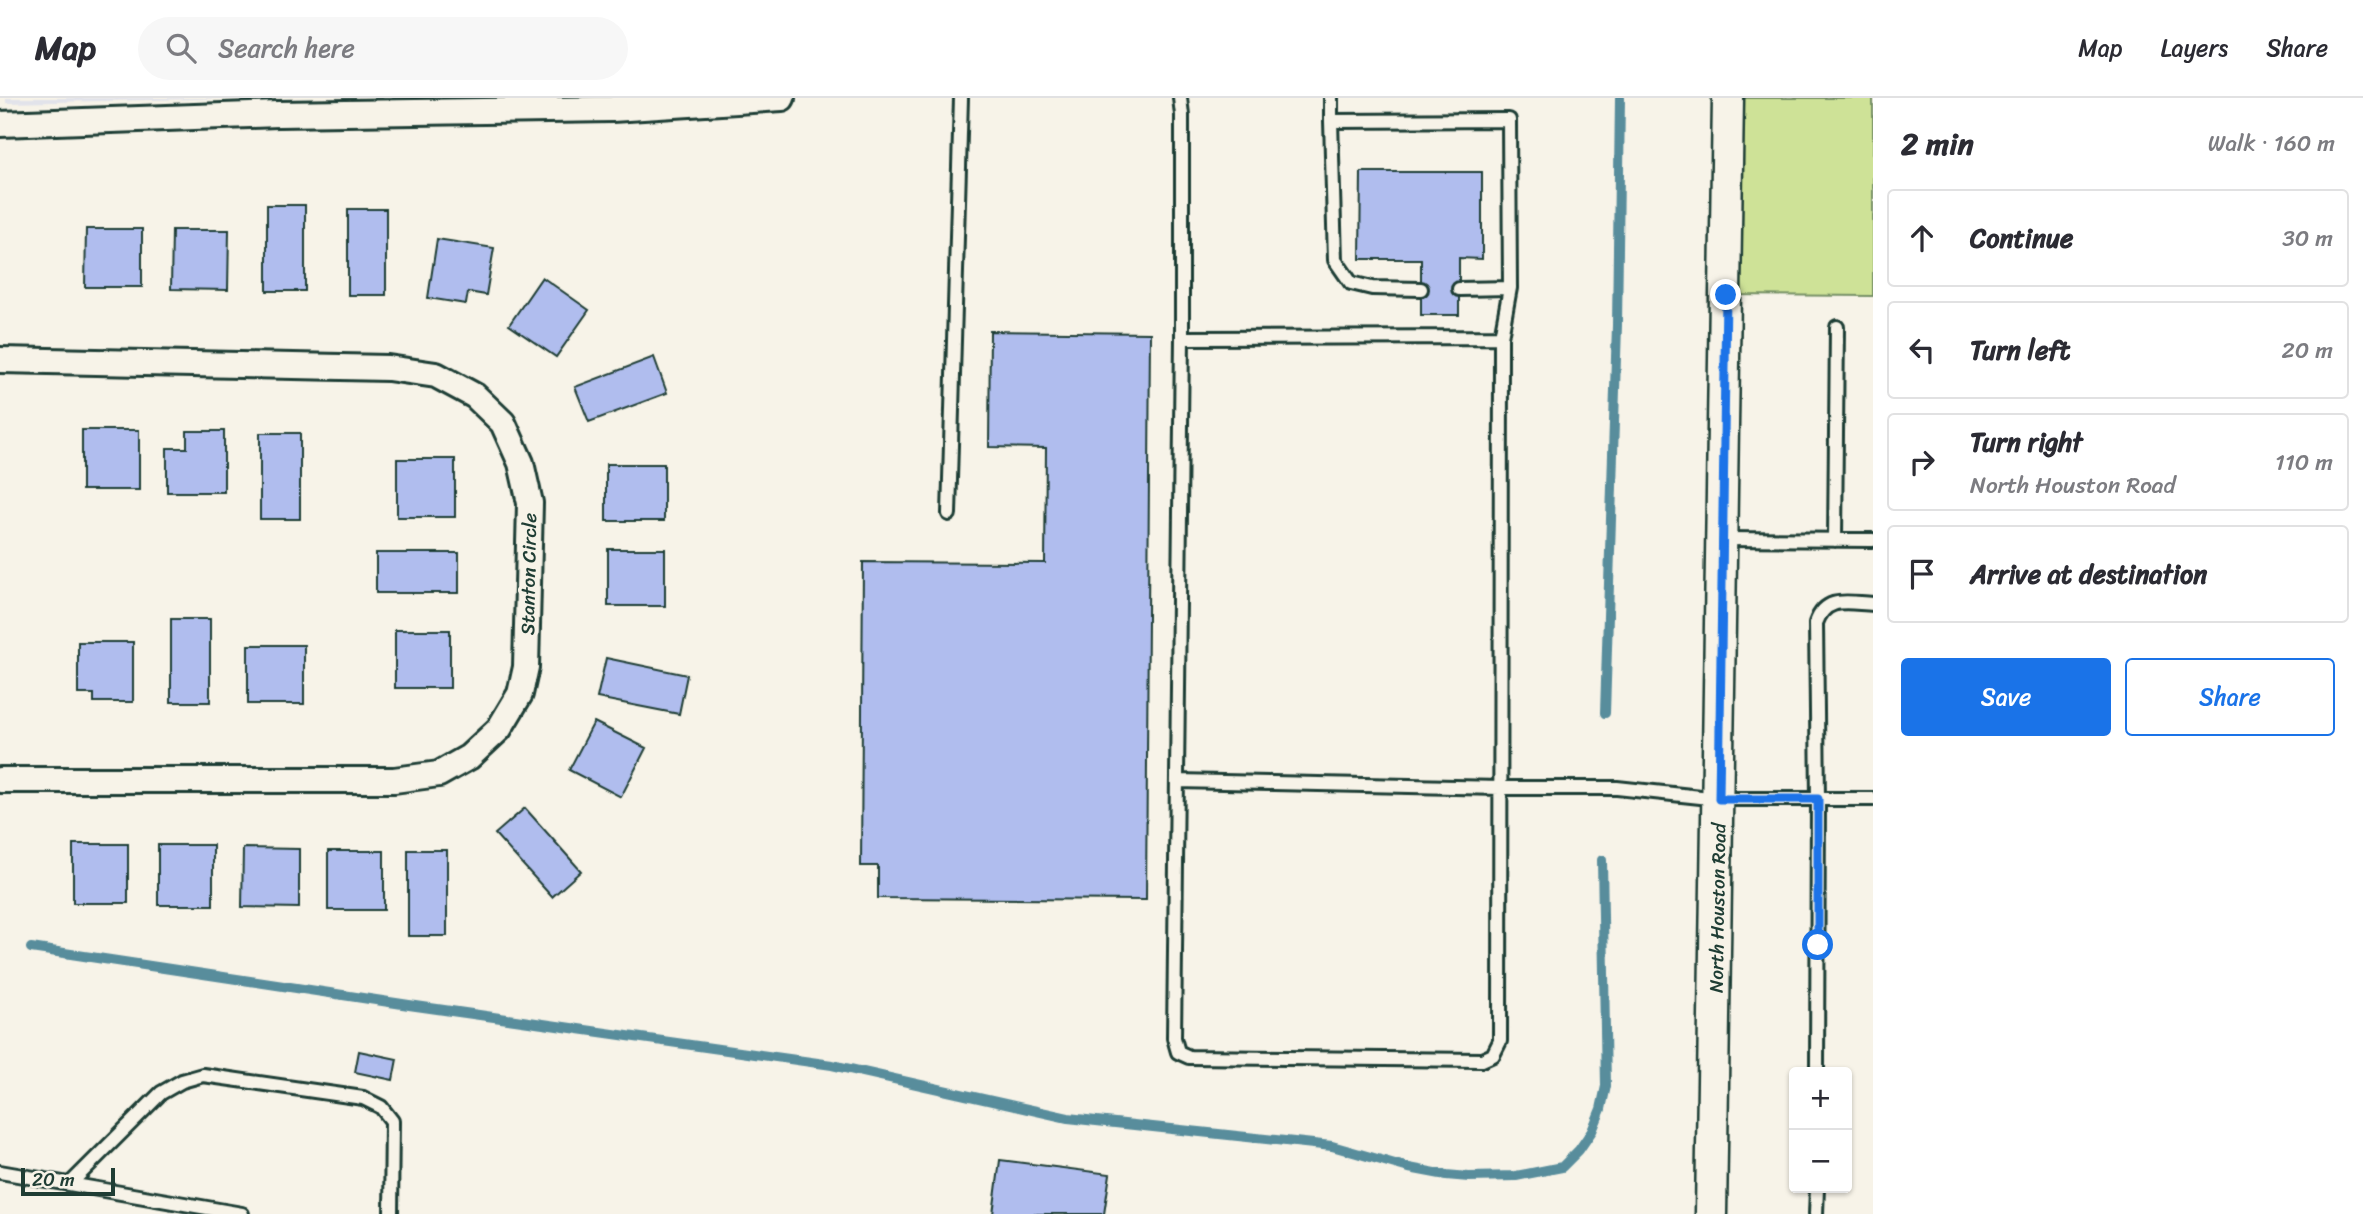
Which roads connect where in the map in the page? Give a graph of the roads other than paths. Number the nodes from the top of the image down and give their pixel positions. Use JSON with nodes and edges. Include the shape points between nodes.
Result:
{"nodes":[{"id":1,"x":782,"y":98,"type":"edge"},
{"id":2,"x":961,"y":98,"type":"edge"},
{"id":3,"x":1180,"y":98,"type":"edge"},
{"id":4,"x":1331,"y":98,"type":"edge"},
{"id":5,"x":1728,"y":98,"type":"edge"},
{"id":6,"x":279,"y":106,"type":"edge"},
{"id":7,"x":1331,"y":121,"type":"junction"},
{"id":8,"x":0,"y":124,"type":"edge"},
{"id":9,"x":1510,"y":288,"type":"junction"},
{"id":10,"x":1422,"y":289,"type":"dead end"},
{"id":11,"x":1459,"y":289,"type":"dead end"},
{"id":12,"x":1837,"y":327,"type":"dead end"},
{"id":13,"x":1501,"y":337,"type":"junction"},
{"id":14,"x":1182,"y":338,"type":"junction"},
{"id":15,"x":0,"y":359,"type":"edge"},
{"id":16,"x":948,"y":514,"type":"dead end"},
{"id":17,"x":1722,"y":539,"type":"junction"},
{"id":18,"x":1835,"y":540,"type":"junction"},
{"id":19,"x":1873,"y":540,"type":"edge"},
{"id":20,"x":1873,"y":604,"type":"edge"},
{"id":21,"x":0,"y":780,"type":"edge"},
{"id":22,"x":1178,"y":781,"type":"junction"},
{"id":23,"x":1500,"y":788,"type":"junction"},
{"id":24,"x":1719,"y":799,"type":"junction"},
{"id":25,"x":1818,"y":799,"type":"junction"},
{"id":26,"x":1873,"y":799,"type":"edge"},
{"id":27,"x":1817,"y":1067,"type":"edge"},
{"id":28,"x":0,"y":1172,"type":"edge"},
{"id":29,"x":70,"y":1184,"type":"junction"},
{"id":30,"x":1816,"y":1193,"type":"edge"},
{"id":31,"x":242,"y":1214,"type":"edge"},
{"id":32,"x":391,"y":1214,"type":"edge"},
{"id":33,"x":1711,"y":1214,"type":"edge"},
{"id":34,"x":1816,"y":1214,"type":"edge"}],
"edges":[{"from":1,"to":6,"type":"street","via":[[612,109]]},
{"from":2,"to":16,"type":"lane"},
{"from":3,"to":14,"type":"lane"},
{"from":4,"to":7,"type":"lane"},
{"from":5,"to":17,"type":"street","name":"North Houston Road"},
{"from":6,"to":8,"type":"street"},
{"from":7,"to":9,"type":"lane","via":[[1510,120]]},
{"from":7,"to":10,"type":"lane","via":[[1335,260],[1351,283]]},
{"from":9,"to":11,"type":"lane"},
{"from":9,"to":13,"type":"lane"},
{"from":12,"to":18,"type":"lane"},
{"from":13,"to":14,"type":"lane"},
{"from":13,"to":23,"type":"lane"},
{"from":14,"to":22,"type":"lane"},
{"from":15,"to":21,"type":"street","name":"Stanton Circle","via":[[387,368],[436,375],[475,397],[503,423],[521,463],[530,503],[526,667],[520,694],[499,729],[469,757],[439,774],[394,780]]},
{"from":17,"to":18,"type":"lane"},
{"from":17,"to":24,"type":"street","name":"North Houston Road"},
{"from":18,"to":19,"type":"lane"},
{"from":20,"to":25,"type":"lane","via":[[1832,603],[1820,611],[1816,623]]},
{"from":22,"to":23,"type":"lane"},
{"from":22,"to":23,"type":"lane","via":[[1174,1038],[1178,1052],[1189,1057],[1482,1060],[1493,1055],[1500,1041]]},
{"from":23,"to":24,"type":"lane","via":[[1617,788]]},
{"from":24,"to":25,"type":"lane"},
{"from":24,"to":33,"type":"street","name":"North Houston Road"},
{"from":25,"to":26,"type":"lane"},
{"from":25,"to":27,"type":"lane"},
{"from":28,"to":29,"type":"lane"},
{"from":29,"to":31,"type":"lane"},
{"from":29,"to":32,"type":"lane","via":[[161,1093],[203,1074],[363,1098],[381,1107],[392,1121]]},
{"from":30,"to":34,"type":"lane"}]}
